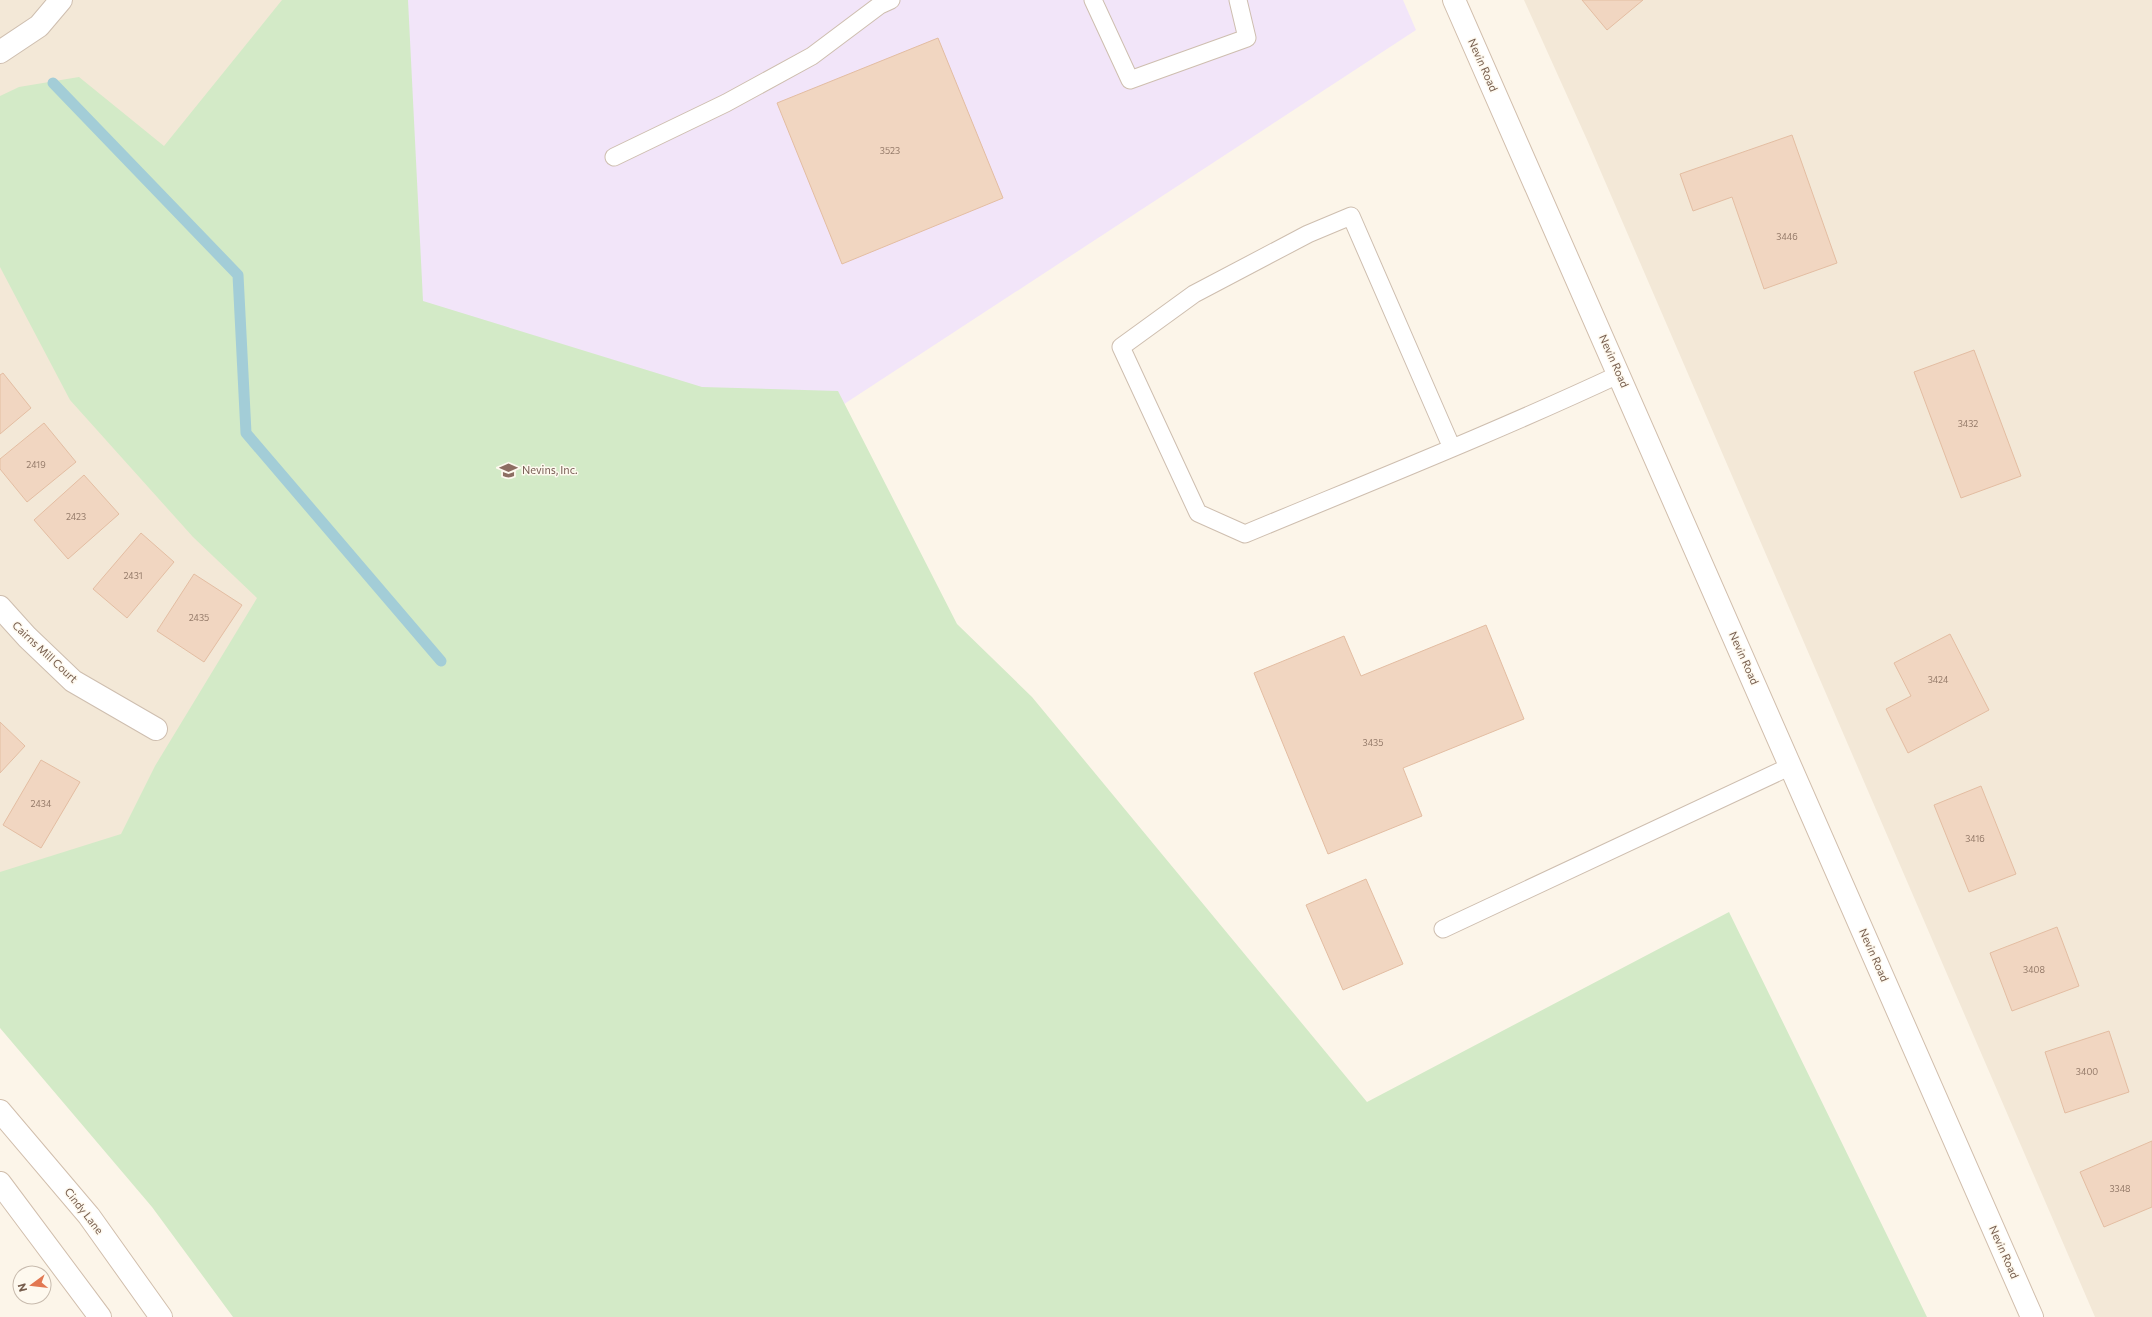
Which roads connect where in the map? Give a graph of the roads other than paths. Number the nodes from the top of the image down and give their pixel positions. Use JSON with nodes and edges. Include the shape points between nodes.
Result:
{"nodes":[{"id":1,"x":62,"y":0,"type":"edge"},
{"id":2,"x":891,"y":0,"type":"edge"},
{"id":3,"x":1093,"y":0,"type":"edge"},
{"id":4,"x":1238,"y":0,"type":"edge"},
{"id":5,"x":1454,"y":0,"type":"edge"},
{"id":6,"x":0,"y":52,"type":"edge"},
{"id":7,"x":614,"y":157,"type":"dead end"},
{"id":8,"x":1620,"y":374,"type":"junction"},
{"id":9,"x":1452,"y":448,"type":"junction"},
{"id":10,"x":0,"y":607,"type":"edge"},
{"id":11,"x":156,"y":729,"type":"dead end"},
{"id":12,"x":1792,"y":766,"type":"junction"},
{"id":13,"x":1443,"y":929,"type":"dead end"},
{"id":14,"x":0,"y":1111,"type":"edge"},
{"id":15,"x":0,"y":1183,"type":"edge"},
{"id":16,"x":100,"y":1317,"type":"edge"},
{"id":17,"x":161,"y":1317,"type":"edge"},
{"id":18,"x":2032,"y":1317,"type":"edge"}],
"edges":[{"from":1,"to":6,"type":"street","via":[[39,26]]},
{"from":2,"to":7,"type":"lane","via":[[880,5],[812,56],[726,103]]},
{"from":3,"to":4,"type":"lane","via":[[1130,80],[1247,38]]},
{"from":5,"to":8,"type":"street","name":"Nevin Road"},
{"from":8,"to":9,"type":"lane","via":[[1548,408]]},
{"from":8,"to":12,"type":"street","name":"Nevin Road"},
{"from":9,"to":9,"type":"lane","via":[[1245,534],[1198,513],[1121,347],[1194,294],[1308,234],[1351,216]]},
{"from":10,"to":11,"type":"street","name":"Cairns Mill Court","via":[[27,637],[73,680]]},
{"from":12,"to":13,"type":"lane"},
{"from":12,"to":18,"type":"street","name":"Nevin Road"},
{"from":14,"to":17,"type":"street","name":"Cindy Lane","via":[[89,1216]]},
{"from":15,"to":16,"type":"street"}]}
